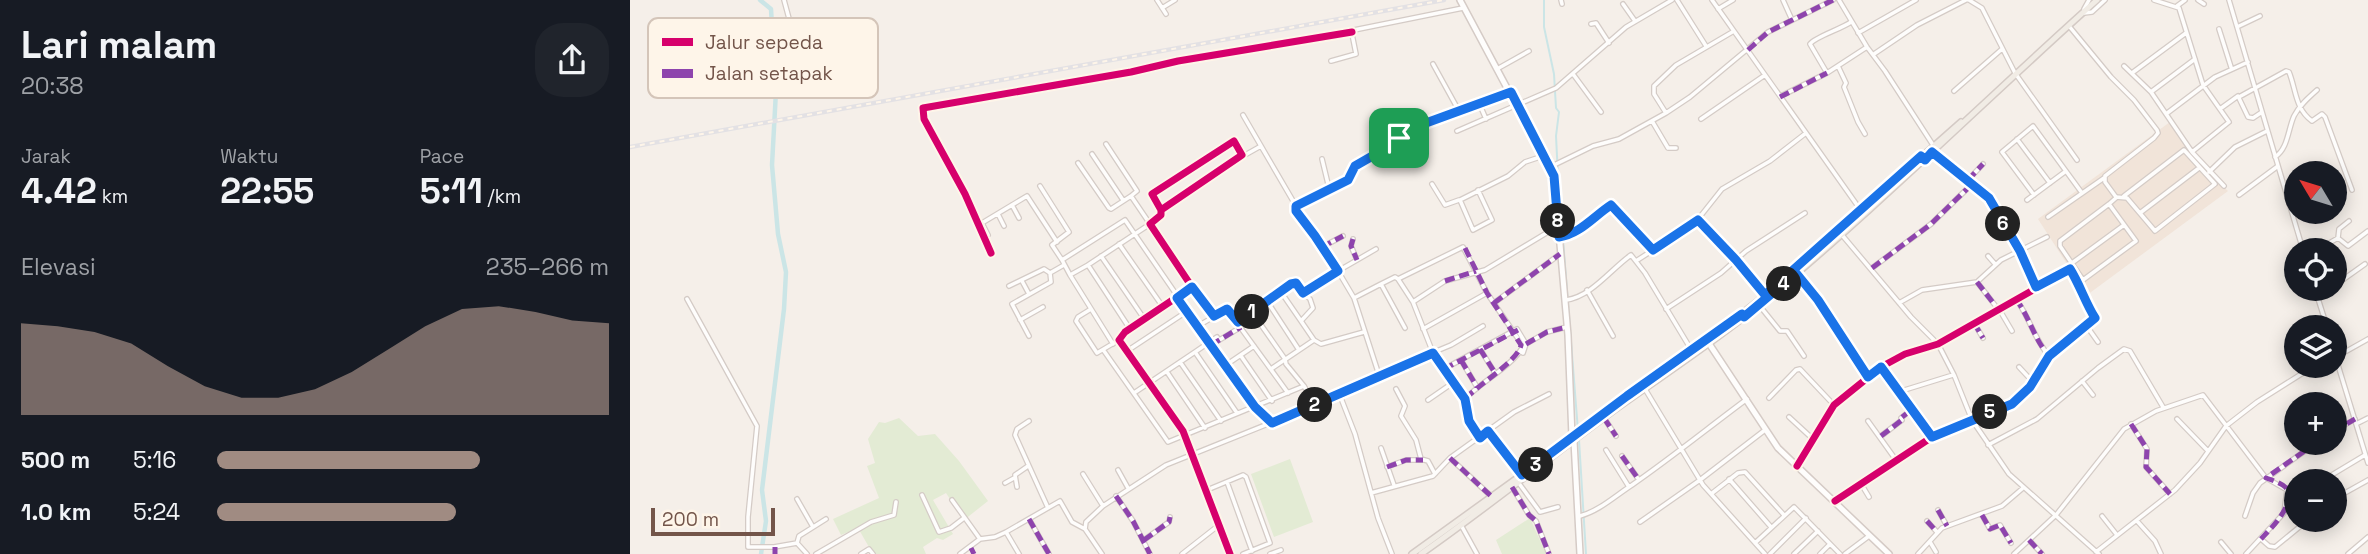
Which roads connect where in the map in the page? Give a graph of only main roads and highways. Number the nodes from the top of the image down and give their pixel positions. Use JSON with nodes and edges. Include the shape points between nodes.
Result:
{"nodes":[{"id":1,"x":2094,"y":1,"type":"edge"},
{"id":2,"x":1841,"y":232,"type":"junction"},
{"id":3,"x":1743,"y":316,"type":"junction"},
{"id":4,"x":1709,"y":342,"type":"junction"},
{"id":5,"x":1663,"y":374,"type":"junction"},
{"id":6,"x":1582,"y":432,"type":"junction"},
{"id":7,"x":1525,"y":474,"type":"junction"},
{"id":8,"x":1412,"y":554,"type":"edge"},
{"id":9,"x":1421,"y":554,"type":"edge"}],
"edges":[{"from":1,"to":2,"type":"main road"},
{"from":2,"to":3,"type":"main road"},
{"from":2,"to":3,"type":"main road"},
{"from":3,"to":4,"type":"main road"},
{"from":4,"to":5,"type":"main road"},
{"from":4,"to":5,"type":"main road"},
{"from":5,"to":6,"type":"main road"},
{"from":5,"to":6,"type":"main road"},
{"from":6,"to":7,"type":"main road"},
{"from":7,"to":8,"type":"main road"},
{"from":7,"to":9,"type":"main road"}]}
